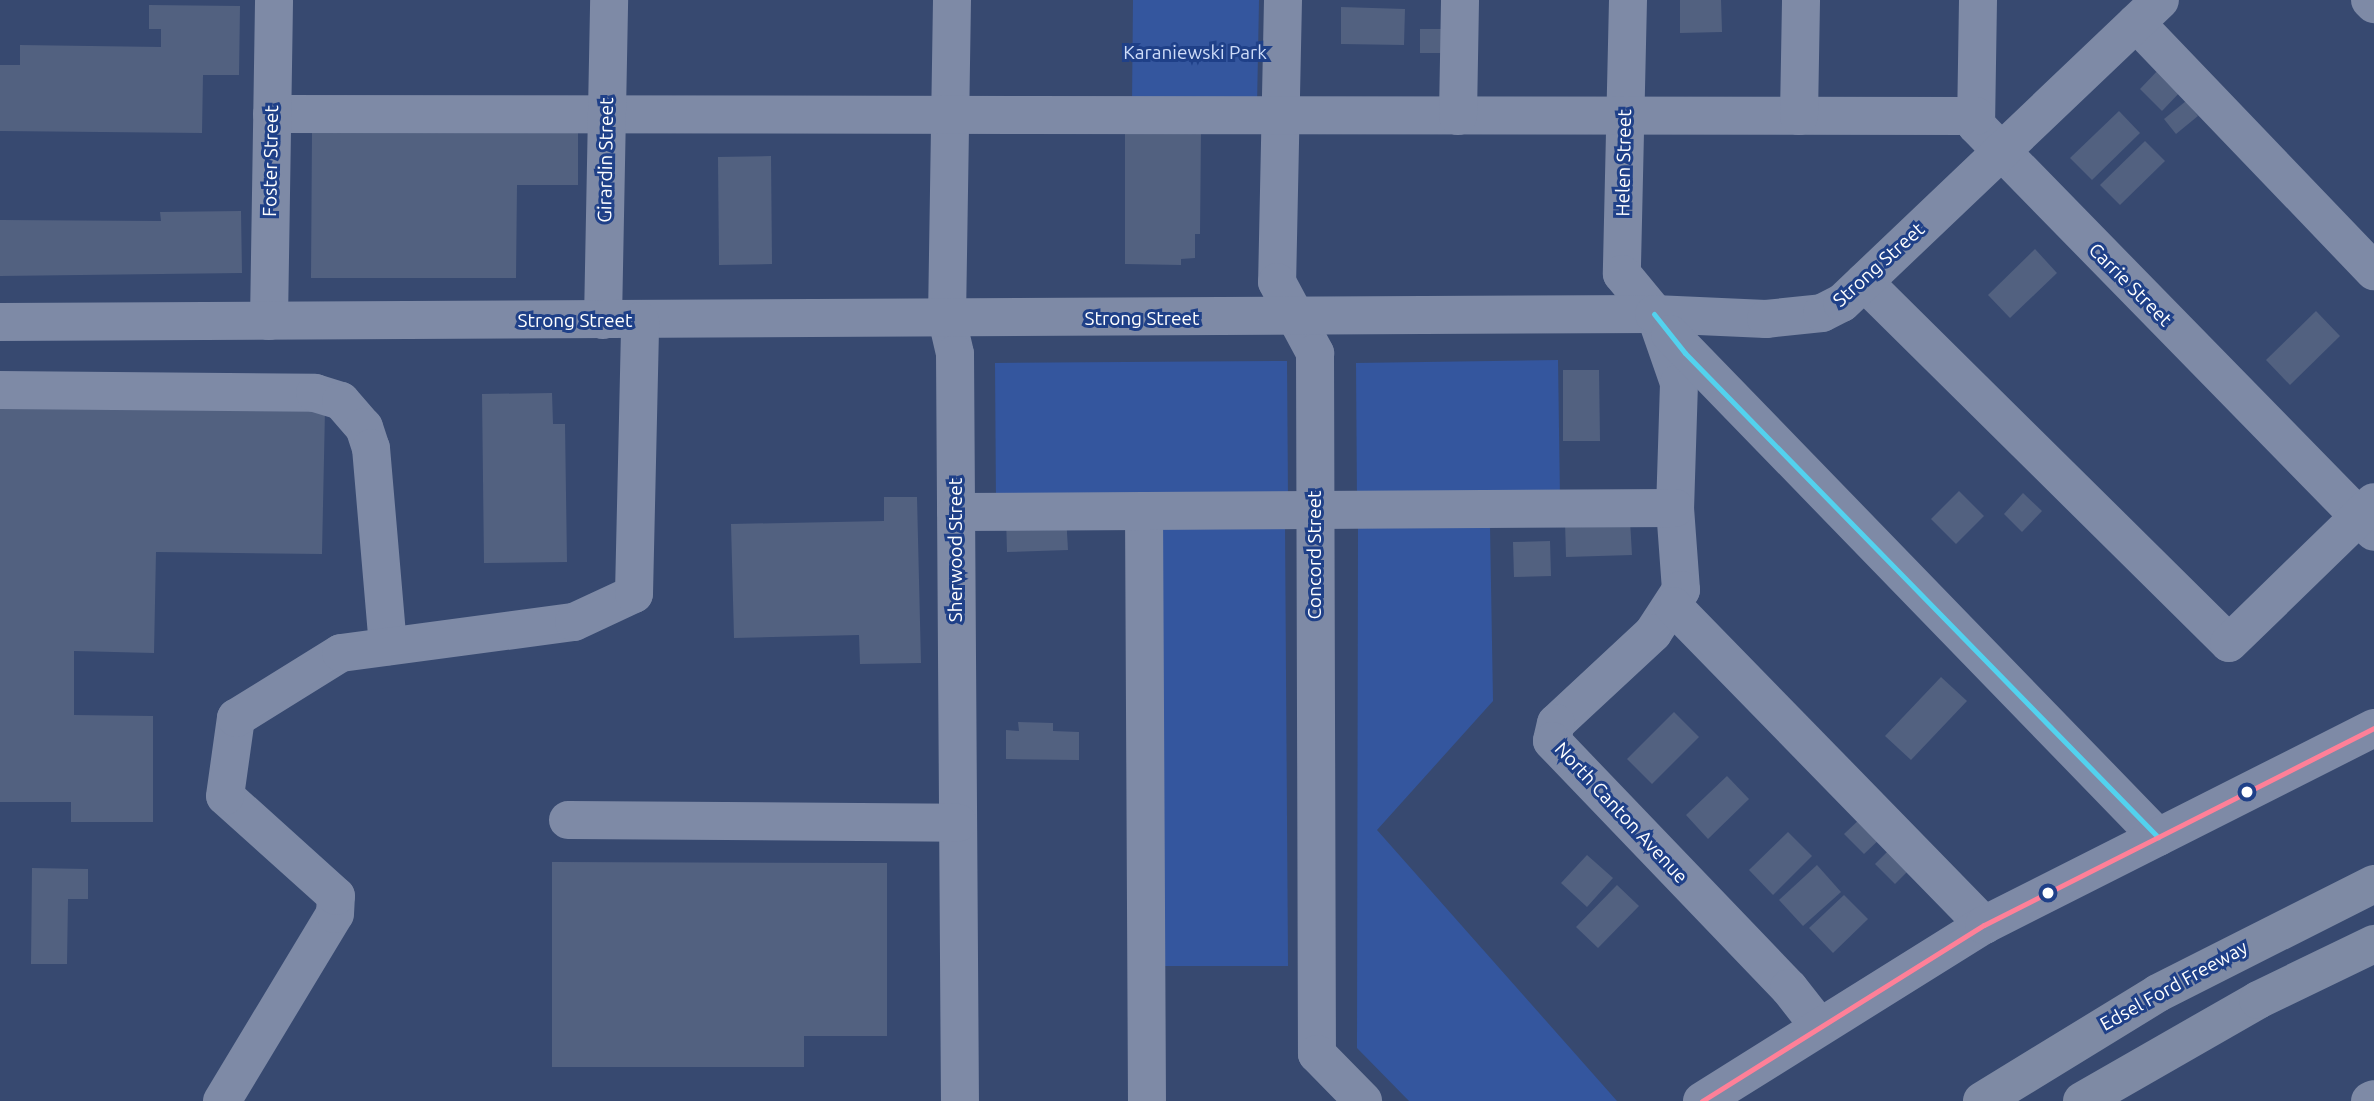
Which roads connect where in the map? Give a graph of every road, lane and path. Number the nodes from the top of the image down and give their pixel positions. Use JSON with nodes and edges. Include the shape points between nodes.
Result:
{"nodes":[{"id":1,"x":274,"y":0,"type":"edge"},
{"id":2,"x":609,"y":0,"type":"edge"},
{"id":3,"x":952,"y":0,"type":"edge"},
{"id":4,"x":1283,"y":0,"type":"edge"},
{"id":5,"x":1460,"y":0,"type":"edge"},
{"id":6,"x":1628,"y":0,"type":"edge"},
{"id":7,"x":1801,"y":0,"type":"edge"},
{"id":8,"x":1978,"y":0,"type":"edge"},
{"id":9,"x":2370,"y":0,"type":"edge"},
{"id":10,"x":2374,"y":4,"type":"edge"},
{"id":11,"x":2148,"y":12,"type":"edge"},
{"id":12,"x":272,"y":114,"type":"junction"},
{"id":13,"x":607,"y":114,"type":"junction"},
{"id":14,"x":950,"y":115,"type":"junction"},
{"id":15,"x":1625,"y":115,"type":"junction"},
{"id":16,"x":1458,"y":116,"type":"junction"},
{"id":17,"x":1799,"y":116,"type":"junction"},
{"id":18,"x":1976,"y":116,"type":"junction"},
{"id":19,"x":1281,"y":117,"type":"junction"},
{"id":20,"x":2000,"y":152,"type":"junction"},
{"id":21,"x":2374,"y":271,"type":"edge"},
{"id":22,"x":1864,"y":282,"type":"junction"},
{"id":23,"x":1655,"y":314,"type":"junction"},
{"id":24,"x":1296,"y":318,"type":"junction"},
{"id":25,"x":947,"y":319,"type":"junction"},
{"id":26,"x":621,"y":320,"type":"junction"},
{"id":27,"x":269,"y":321,"type":"junction"},
{"id":28,"x":0,"y":322,"type":"edge"},
{"id":29,"x":0,"y":390,"type":"edge"},
{"id":30,"x":1675,"y":508,"type":"junction"},
{"id":31,"x":1315,"y":509,"type":"junction"},
{"id":32,"x":1144,"y":511,"type":"junction"},
{"id":33,"x":956,"y":512,"type":"junction"},
{"id":34,"x":2369,"y":517,"type":"edge"},
{"id":35,"x":1673,"y":606,"type":"junction"},
{"id":36,"x":388,"y":646,"type":"junction"},
{"id":37,"x":2374,"y":728,"type":"edge"},
{"id":38,"x":568,"y":820,"type":"dead end"},
{"id":39,"x":958,"y":823,"type":"junction"},
{"id":40,"x":2158,"y":838,"type":"junction"},
{"id":41,"x":2374,"y":884,"type":"edge"},
{"id":42,"x":1984,"y":925,"type":"junction"},
{"id":43,"x":2374,"y":944,"type":"edge"},
{"id":44,"x":1818,"y":1025,"type":"junction"},
{"id":45,"x":222,"y":1101,"type":"edge"},
{"id":46,"x":960,"y":1101,"type":"edge"},
{"id":47,"x":1147,"y":1101,"type":"edge"},
{"id":48,"x":1363,"y":1101,"type":"edge"},
{"id":49,"x":1702,"y":1101,"type":"edge"},
{"id":50,"x":1982,"y":1101,"type":"edge"},
{"id":51,"x":2082,"y":1101,"type":"edge"}],
"edges":[{"from":1,"to":12,"type":"street","name":"Foster Street"},
{"from":2,"to":13,"type":"street","name":"Girardin Street"},
{"from":3,"to":14,"type":"street","name":"Sherwood Street"},
{"from":4,"to":19,"type":"street","name":"Concord Street"},
{"from":5,"to":16,"type":"street"},
{"from":6,"to":15,"type":"street","name":"Helen Street"},
{"from":7,"to":17,"type":"street"},
{"from":8,"to":18,"type":"street"},
{"from":9,"to":10,"type":"street"},
{"from":11,"to":20,"type":"street","name":"Strong Street"},
{"from":11,"to":21,"type":"street"},
{"from":12,"to":13,"type":"street"},
{"from":12,"to":27,"type":"street","name":"Foster Street"},
{"from":13,"to":14,"type":"street"},
{"from":13,"to":26,"type":"street","name":"Girardin Street"},
{"from":14,"to":19,"type":"street"},
{"from":14,"to":25,"type":"street","name":"Sherwood Street"},
{"from":15,"to":16,"type":"street"},
{"from":15,"to":17,"type":"street"},
{"from":15,"to":23,"type":"street","name":"Helen Street","via":[[1622,274]]},
{"from":16,"to":19,"type":"street"},
{"from":17,"to":18,"type":"street"},
{"from":18,"to":20,"type":"street","name":"Carrie Street","via":[[1976,125]]},
{"from":19,"to":24,"type":"street","name":"Concord Street","via":[[1278,282]]},
{"from":20,"to":22,"type":"street","name":"Strong Street"},
{"from":20,"to":34,"type":"street","name":"Carrie Street"},
{"from":22,"to":23,"type":"street","name":"Strong Street","via":[[1842,303],[1822,313],[1766,319]]},
{"from":22,"to":34,"type":"street","via":[[2229,643]]},
{"from":23,"to":24,"type":"street","name":"Strong Street"},
{"from":23,"to":30,"type":"street","name":"North Canton Avenue","via":[[1679,383]]},
{"from":23,"to":40,"type":"street","name":"Helen Street","via":[[1685,353]]},
{"from":24,"to":25,"type":"street","name":"Strong Street"},
{"from":24,"to":31,"type":"street","name":"Concord Street","via":[[1315,353]]},
{"from":25,"to":26,"type":"street","name":"Strong Street"},
{"from":25,"to":33,"type":"street","name":"Sherwood Street","via":[[955,354]]},
{"from":26,"to":27,"type":"street","name":"Strong Street"},
{"from":26,"to":36,"type":"street","name":"Girardin Street","via":[[634,594],[574,622]]},
{"from":27,"to":28,"type":"street","name":"Strong Street"},
{"from":29,"to":36,"type":"street","via":[[315,393],[341,401],[364,427],[371,448]]},
{"from":30,"to":31,"type":"street"},
{"from":30,"to":35,"type":"street","name":"North Canton Avenue","via":[[1682,583]]},
{"from":31,"to":32,"type":"street"},
{"from":31,"to":48,"type":"street","name":"Concord Street","via":[[1317,1054]]},
{"from":32,"to":33,"type":"street"},
{"from":32,"to":47,"type":"street"},
{"from":33,"to":39,"type":"street","name":"Sherwood Street"},
{"from":35,"to":42,"type":"street"},
{"from":35,"to":44,"type":"street","name":"North Canton Avenue","via":[[1643,643],[1556,723],[1552,741],[1789,988]]},
{"from":36,"to":45,"type":"street","via":[[341,653],[236,718],[225,796],[336,896],[335,914]]},
{"from":37,"to":40,"type":"street"},
{"from":38,"to":39,"type":"street"},
{"from":39,"to":46,"type":"street","name":"Sherwood Street"},
{"from":40,"to":42,"type":"street"},
{"from":41,"to":50,"type":"highway","name":"Edsel Ford Freeway","via":[[2158,993]]},
{"from":42,"to":44,"type":"street"},
{"from":43,"to":51,"type":"highway","via":[[2246,1006]]},
{"from":44,"to":49,"type":"street"}]}
